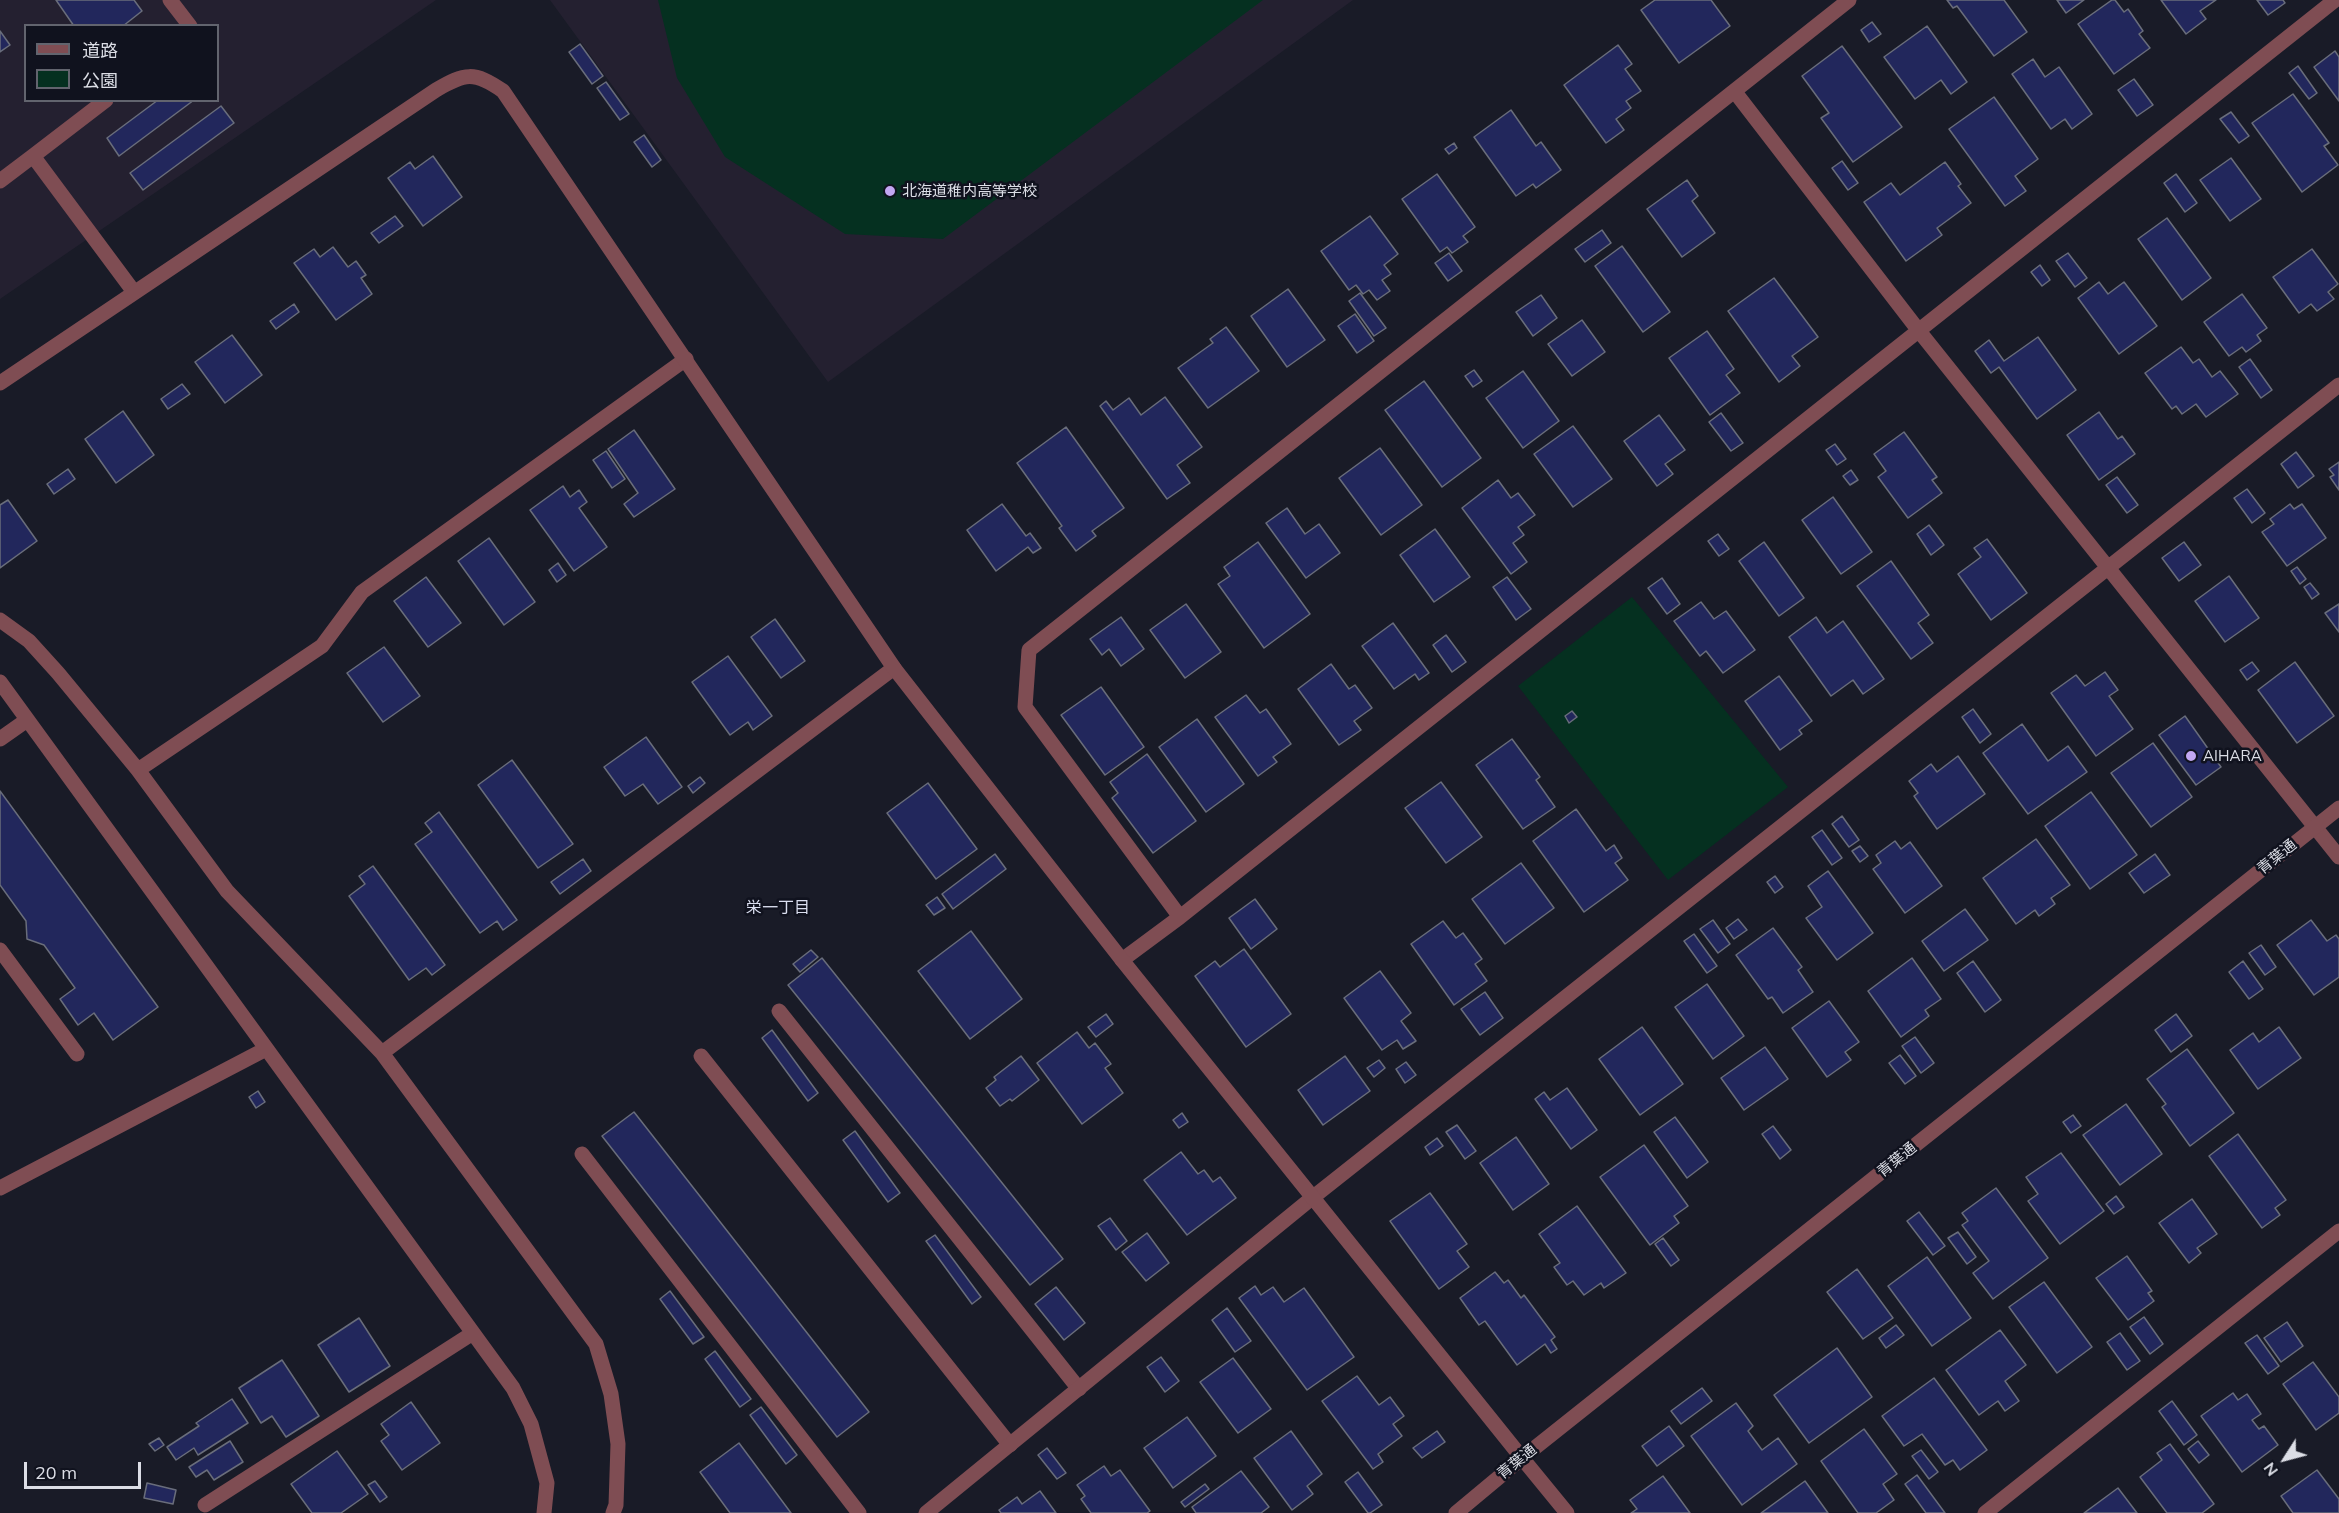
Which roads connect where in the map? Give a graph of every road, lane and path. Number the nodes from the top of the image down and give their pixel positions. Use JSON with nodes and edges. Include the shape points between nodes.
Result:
{"nodes":[{"id":1,"x":170,"y":0,"type":"edge"},
{"id":2,"x":1849,"y":0,"type":"edge"},
{"id":3,"x":2335,"y":0,"type":"edge"},
{"id":4,"x":188,"y":24,"type":"edge"},
{"id":5,"x":1735,"y":92,"type":"junction"},
{"id":6,"x":103,"y":102,"type":"edge"},
{"id":7,"x":33,"y":156,"type":"junction"},
{"id":8,"x":0,"y":181,"type":"edge"},
{"id":9,"x":134,"y":292,"type":"junction"},
{"id":10,"x":1919,"y":331,"type":"junction"},
{"id":11,"x":686,"y":359,"type":"junction"},
{"id":12,"x":0,"y":383,"type":"edge"},
{"id":13,"x":2339,"y":385,"type":"edge"},
{"id":14,"x":2109,"y":569,"type":"junction"},
{"id":15,"x":0,"y":620,"type":"edge"},
{"id":16,"x":894,"y":668,"type":"junction"},
{"id":17,"x":0,"y":682,"type":"edge"},
{"id":18,"x":27,"y":720,"type":"junction"},
{"id":19,"x":0,"y":739,"type":"edge"},
{"id":20,"x":138,"y":770,"type":"junction"},
{"id":21,"x":2339,"y":808,"type":"edge"},
{"id":22,"x":2315,"y":827,"type":"junction"},
{"id":23,"x":2339,"y":857,"type":"edge"},
{"id":24,"x":1180,"y":917,"type":"junction"},
{"id":25,"x":0,"y":950,"type":"edge"},
{"id":26,"x":1122,"y":960,"type":"junction"},
{"id":27,"x":779,"y":1011,"type":"dead end"},
{"id":28,"x":266,"y":1049,"type":"junction"},
{"id":29,"x":381,"y":1053,"type":"junction"},
{"id":30,"x":77,"y":1054,"type":"dead end"},
{"id":31,"x":701,"y":1056,"type":"dead end"},
{"id":32,"x":582,"y":1154,"type":"dead end"},
{"id":33,"x":0,"y":1188,"type":"edge"},
{"id":34,"x":1312,"y":1198,"type":"junction"},
{"id":35,"x":2339,"y":1231,"type":"edge"},
{"id":36,"x":473,"y":1333,"type":"junction"},
{"id":37,"x":1079,"y":1389,"type":"junction"},
{"id":38,"x":1010,"y":1445,"type":"junction"},
{"id":39,"x":1522,"y":1458,"type":"junction"},
{"id":40,"x":205,"y":1505,"type":"dead end"},
{"id":41,"x":544,"y":1513,"type":"edge"},
{"id":42,"x":614,"y":1513,"type":"edge"},
{"id":43,"x":859,"y":1513,"type":"edge"},
{"id":44,"x":926,"y":1513,"type":"edge"},
{"id":45,"x":1456,"y":1513,"type":"edge"},
{"id":46,"x":1567,"y":1513,"type":"edge"},
{"id":47,"x":1985,"y":1513,"type":"edge"}],
"edges":[{"from":1,"to":4,"type":"street"},
{"from":2,"to":5,"type":"street"},
{"from":3,"to":10,"type":"street"},
{"from":5,"to":10,"type":"street"},
{"from":5,"to":24,"type":"street","via":[[1029,650],[1025,707]]},
{"from":6,"to":7,"type":"street"},
{"from":7,"to":8,"type":"street"},
{"from":7,"to":9,"type":"street"},
{"from":9,"to":11,"type":"street","via":[[436,90],[456,78],[472,75],[503,91]]},
{"from":9,"to":12,"type":"street"},
{"from":10,"to":14,"type":"street"},
{"from":10,"to":24,"type":"street"},
{"from":11,"to":16,"type":"street"},
{"from":11,"to":20,"type":"street","via":[[362,592],[322,645]]},
{"from":13,"to":14,"type":"street"},
{"from":14,"to":22,"type":"street"},
{"from":14,"to":34,"type":"street"},
{"from":15,"to":20,"type":"street","via":[[28,641],[58,673]]},
{"from":16,"to":26,"type":"street"},
{"from":16,"to":29,"type":"street"},
{"from":17,"to":18,"type":"street"},
{"from":18,"to":19,"type":"street"},
{"from":18,"to":28,"type":"street"},
{"from":20,"to":29,"type":"street","via":[[227,891]]},
{"from":21,"to":22,"type":"street","name":"青葉通"},
{"from":22,"to":23,"type":"street"},
{"from":22,"to":39,"type":"street","name":"青葉通"},
{"from":24,"to":26,"type":"street"},
{"from":25,"to":30,"type":"street"},
{"from":26,"to":34,"type":"street"},
{"from":27,"to":37,"type":"street"},
{"from":28,"to":33,"type":"street"},
{"from":28,"to":36,"type":"street"},
{"from":29,"to":42,"type":"street","via":[[596,1344],[611,1394],[618,1444]]},
{"from":31,"to":38,"type":"street"},
{"from":32,"to":43,"type":"street"},
{"from":34,"to":37,"type":"street"},
{"from":34,"to":39,"type":"street"},
{"from":35,"to":47,"type":"street"},
{"from":36,"to":40,"type":"street"},
{"from":36,"to":41,"type":"street","via":[[513,1388],[531,1424],[547,1483]]},
{"from":37,"to":38,"type":"street"},
{"from":38,"to":44,"type":"street"},
{"from":39,"to":45,"type":"street","name":"青葉通"},
{"from":39,"to":46,"type":"street"}]}
